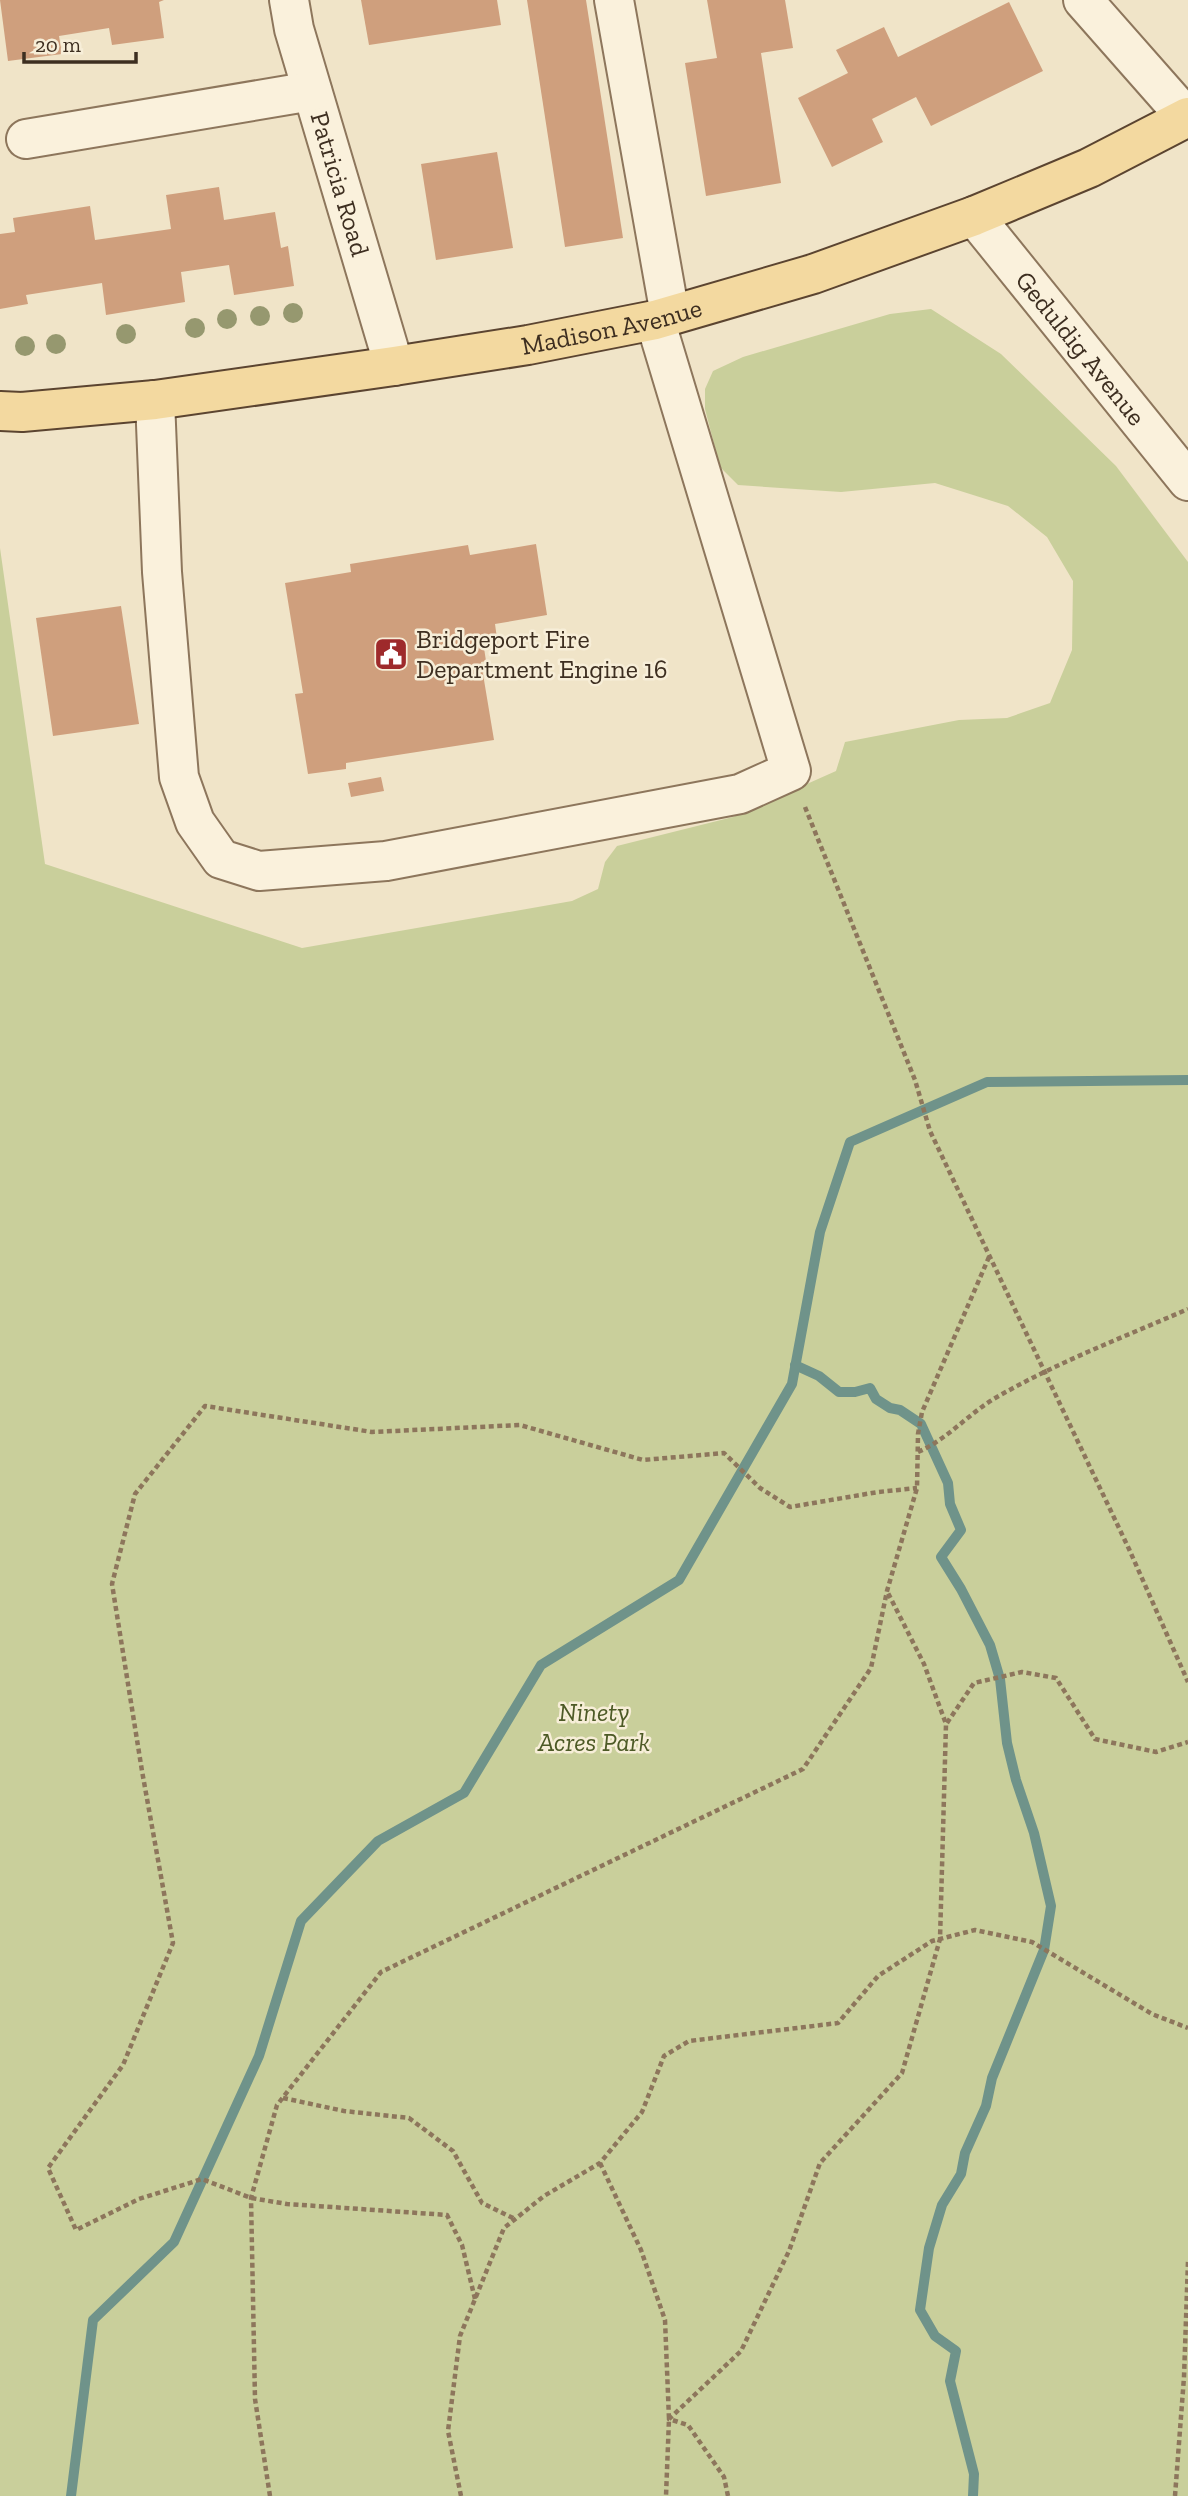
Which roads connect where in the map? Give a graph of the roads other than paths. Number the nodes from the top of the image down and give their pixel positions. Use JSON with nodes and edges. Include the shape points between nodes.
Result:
{"nodes":[{"id":1,"x":289,"y":0,"type":"edge"},
{"id":2,"x":614,"y":0,"type":"edge"},
{"id":3,"x":1083,"y":0,"type":"edge"},
{"id":4,"x":312,"y":91,"type":"junction"},
{"id":5,"x":1187,"y":117,"type":"edge"},
{"id":6,"x":26,"y":139,"type":"dead end"},
{"id":7,"x":974,"y":216,"type":"junction"},
{"id":8,"x":662,"y":317,"type":"junction"},
{"id":9,"x":394,"y":366,"type":"junction"},
{"id":10,"x":155,"y":400,"type":"junction"},
{"id":11,"x":0,"y":411,"type":"edge"},
{"id":12,"x":1188,"y":481,"type":"edge"}],
"edges":[{"from":1,"to":4,"type":"street","name":"Patricia Road"},
{"from":2,"to":8,"type":"street"},
{"from":3,"to":5,"type":"street"},
{"from":4,"to":6,"type":"street"},
{"from":4,"to":9,"type":"street","name":"Patricia Road"},
{"from":5,"to":7,"type":"main road","name":"Madison Avenue","via":[[1089,168]]},
{"from":7,"to":8,"type":"main road","name":"Madison Avenue","via":[[813,274]]},
{"from":7,"to":12,"type":"street","name":"Geduldig Avenue"},
{"from":8,"to":9,"type":"main road","name":"Madison Avenue"},
{"from":8,"to":10,"type":"street","via":[[791,771],[740,794],[386,861],[259,871],[221,859],[195,822],[179,777],[162,572]]},
{"from":9,"to":10,"type":"main road","name":"Madison Avenue"},
{"from":10,"to":11,"type":"main road","name":"Madison Avenue"}]}
